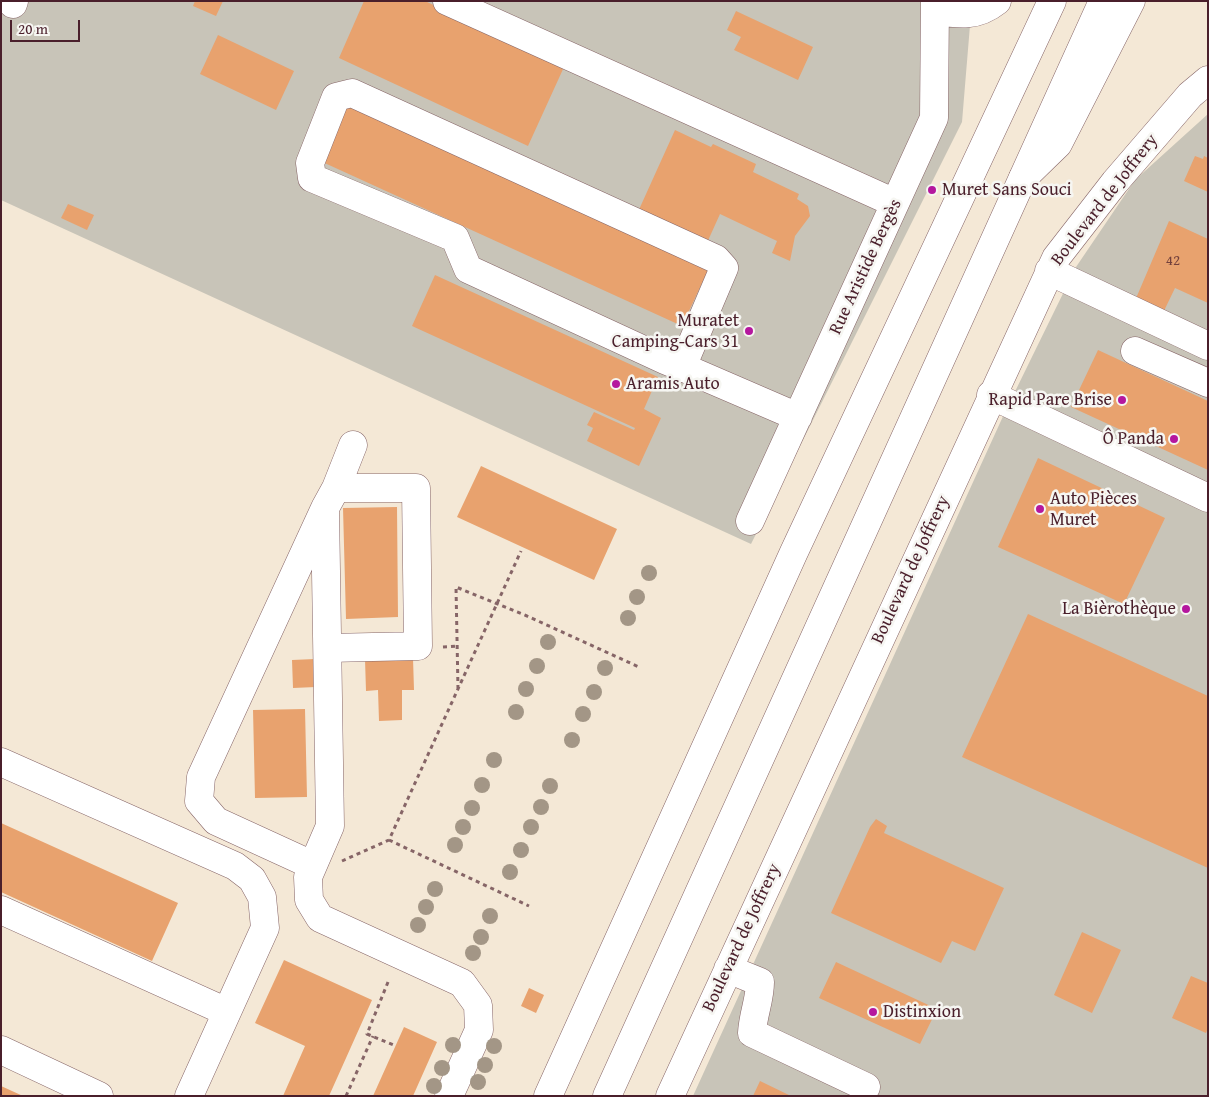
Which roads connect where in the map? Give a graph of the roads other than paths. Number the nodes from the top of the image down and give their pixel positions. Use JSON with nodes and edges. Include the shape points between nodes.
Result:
{"nodes":[{"id":1,"x":447,"y":1,"type":"edge"},
{"id":2,"x":997,"y":1,"type":"edge"},
{"id":3,"x":1052,"y":1,"type":"edge"},
{"id":4,"x":1103,"y":1,"type":"edge"},
{"id":5,"x":1131,"y":1,"type":"edge"},
{"id":6,"x":935,"y":6,"type":"edge"},
{"id":7,"x":1208,"y":80,"type":"edge"},
{"id":8,"x":1022,"y":179,"type":"junction"},
{"id":9,"x":895,"y":204,"type":"junction"},
{"id":10,"x":1049,"y":271,"type":"junction"},
{"id":11,"x":1208,"y":346,"type":"edge"},
{"id":12,"x":1136,"y":351,"type":"dead end"},
{"id":13,"x":682,"y":367,"type":"junction"},
{"id":14,"x":1208,"y":384,"type":"edge"},
{"id":15,"x":991,"y":395,"type":"junction"},
{"id":16,"x":798,"y":417,"type":"junction"},
{"id":17,"x":354,"y":446,"type":"dead end"},
{"id":18,"x":330,"y":498,"type":"junction"},
{"id":19,"x":1208,"y":498,"type":"edge"},
{"id":20,"x":750,"y":521,"type":"dead end"},
{"id":21,"x":328,"y":648,"type":"junction"},
{"id":22,"x":1,"y":762,"type":"edge"},
{"id":23,"x":310,"y":871,"type":"junction"},
{"id":24,"x":1,"y":910,"type":"edge"},
{"id":25,"x":728,"y":969,"type":"junction"},
{"id":26,"x":227,"y":1012,"type":"junction"},
{"id":27,"x":1,"y":1050,"type":"edge"},
{"id":28,"x":866,"y":1087,"type":"dead end"},
{"id":29,"x":99,"y":1096,"type":"edge"},
{"id":30,"x":189,"y":1096,"type":"edge"},
{"id":31,"x":448,"y":1096,"type":"edge"},
{"id":32,"x":548,"y":1096,"type":"edge"},
{"id":33,"x":607,"y":1096,"type":"edge"},
{"id":34,"x":670,"y":1096,"type":"edge"}],
"edges":[{"from":1,"to":9,"type":"main road"},
{"from":2,"to":6,"type":"main road","via":[[985,10],[962,15]]},
{"from":3,"to":32,"type":"main road","via":[[794,552]]},
{"from":4,"to":8,"type":"main road"},
{"from":5,"to":8,"type":"main road","via":[[1058,144]]},
{"from":6,"to":9,"type":"main road","name":"Rue Aristide Bergès","via":[[934,118]]},
{"from":7,"to":10,"type":"main road","name":"Boulevard de Joffrery","via":[[1190,95],[1115,182]]},
{"from":8,"to":33,"type":"main road"},
{"from":9,"to":16,"type":"main road","name":"Rue Aristide Bergès"},
{"from":10,"to":11,"type":"main road"},
{"from":10,"to":15,"type":"main road","name":"Boulevard de Joffrery"},
{"from":12,"to":14,"type":"main road"},
{"from":13,"to":13,"type":"main road","via":[[468,269],[455,238],[312,178],[310,163],[336,97],[352,93],[716,259],[724,268]]},
{"from":13,"to":16,"type":"main road"},
{"from":15,"to":19,"type":"main road"},
{"from":15,"to":25,"type":"main road","name":"Boulevard de Joffrery"},
{"from":16,"to":20,"type":"main road","name":"Rue Aristide Bergès"},
{"from":17,"to":18,"type":"main road"},
{"from":18,"to":21,"type":"main road"},
{"from":18,"to":21,"type":"main road","via":[[416,488],[418,646]]},
{"from":18,"to":23,"type":"main road","via":[[201,777],[199,801],[216,821]]},
{"from":21,"to":23,"type":"main road","via":[[330,826]]},
{"from":22,"to":26,"type":"main road","via":[[235,866],[252,879],[262,897],[265,928]]},
{"from":23,"to":31,"type":"main road","via":[[309,900],[320,918],[462,984],[478,1005],[479,1030]]},
{"from":24,"to":26,"type":"main road"},
{"from":25,"to":28,"type":"main road","via":[[760,982],[760,1002],[754,1012],[752,1032]]},
{"from":25,"to":34,"type":"main road","name":"Boulevard de Joffrery"},
{"from":26,"to":30,"type":"main road"},
{"from":27,"to":29,"type":"main road"}]}
